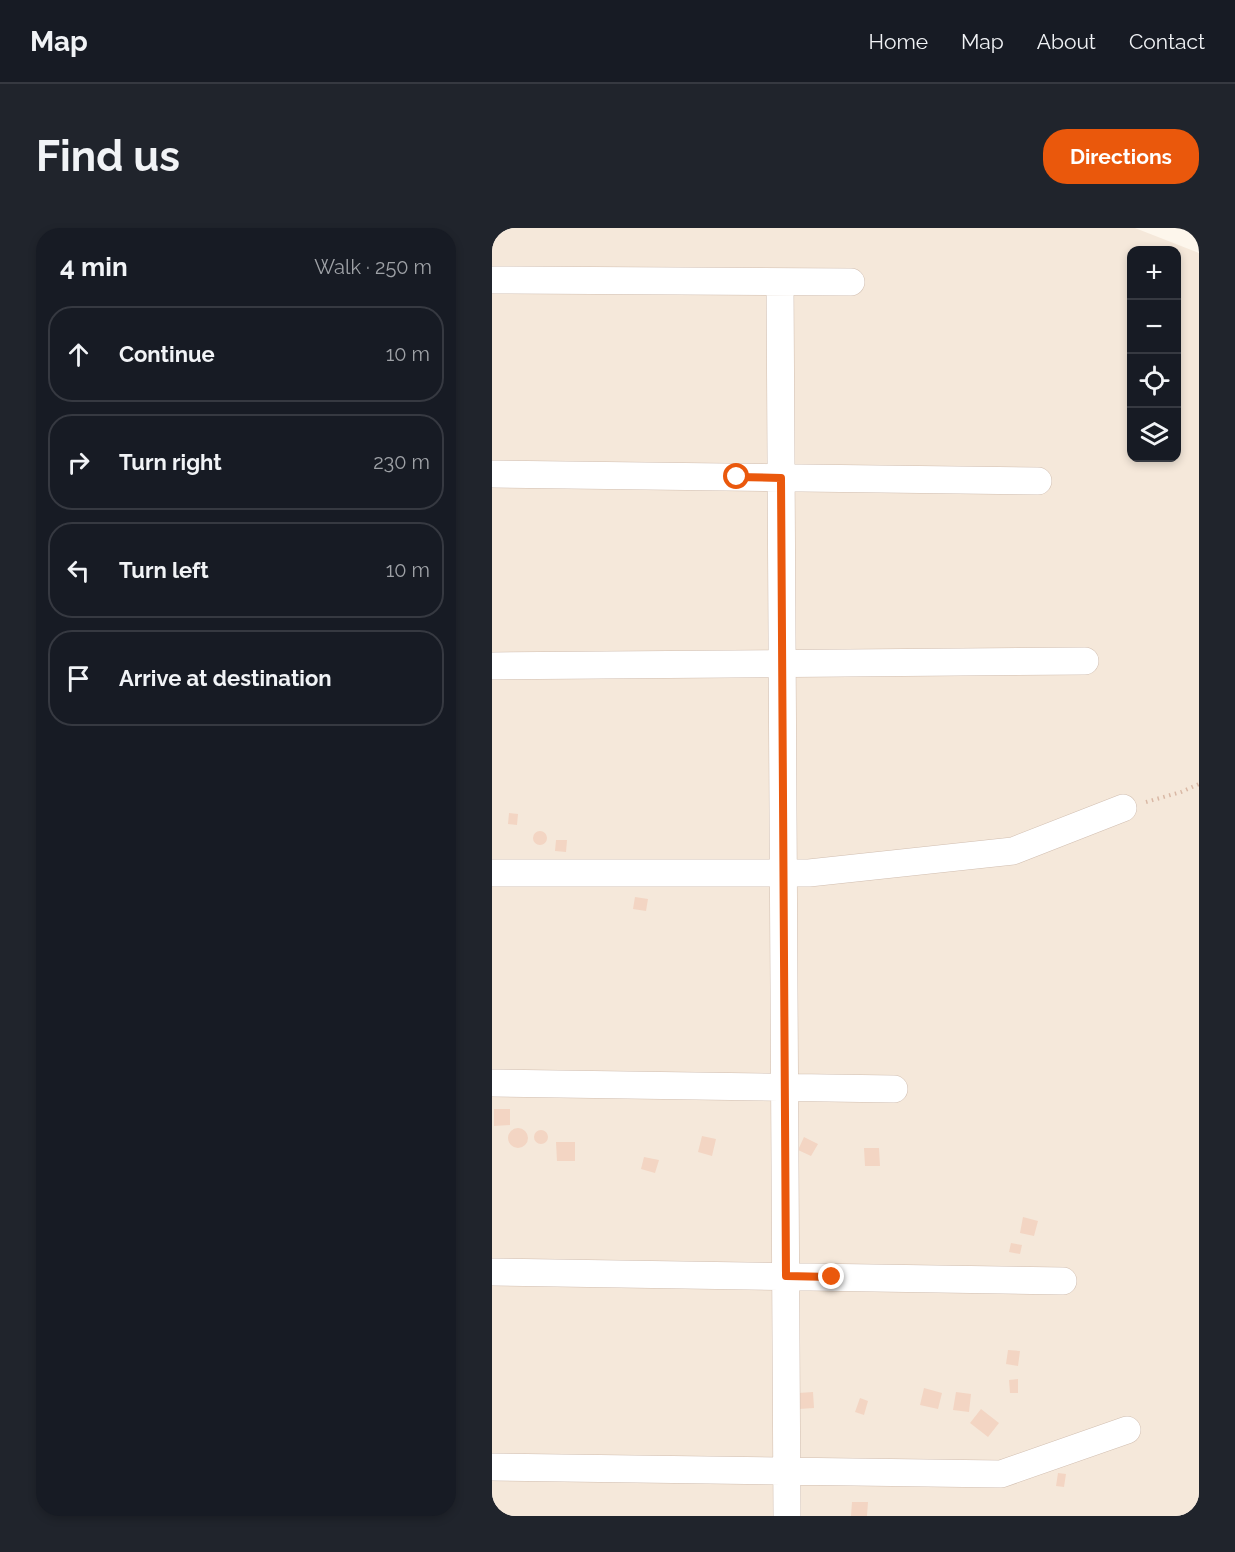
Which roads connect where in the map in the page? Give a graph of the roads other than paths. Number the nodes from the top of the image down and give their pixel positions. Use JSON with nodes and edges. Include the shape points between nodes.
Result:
{"nodes":[{"id":1,"x":492,"y":280,"type":"edge"},
{"id":2,"x":780,"y":282,"type":"junction"},
{"id":3,"x":851,"y":282,"type":"dead end"},
{"id":4,"x":492,"y":474,"type":"edge"},
{"id":5,"x":781,"y":478,"type":"junction"},
{"id":6,"x":1038,"y":481,"type":"dead end"},
{"id":7,"x":1085,"y":661,"type":"dead end"},
{"id":8,"x":783,"y":663,"type":"junction"},
{"id":9,"x":492,"y":666,"type":"edge"},
{"id":10,"x":1123,"y":807,"type":"road end"},
{"id":11,"x":492,"y":873,"type":"edge"},
{"id":12,"x":784,"y":873,"type":"junction"},
{"id":13,"x":492,"y":1083,"type":"edge"},
{"id":14,"x":785,"y":1088,"type":"junction"},
{"id":15,"x":894,"y":1089,"type":"dead end"},
{"id":16,"x":492,"y":1272,"type":"edge"},
{"id":17,"x":786,"y":1276,"type":"junction"},
{"id":18,"x":1063,"y":1281,"type":"dead end"},
{"id":19,"x":1127,"y":1430,"type":"dead end"},
{"id":20,"x":492,"y":1467,"type":"edge"},
{"id":21,"x":787,"y":1471,"type":"junction"},
{"id":22,"x":787,"y":1516,"type":"edge"}],
"edges":[{"from":1,"to":2,"type":"street"},
{"from":2,"to":3,"type":"street"},
{"from":2,"to":5,"type":"street"},
{"from":4,"to":5,"type":"street"},
{"from":5,"to":6,"type":"street"},
{"from":5,"to":8,"type":"street"},
{"from":7,"to":8,"type":"street"},
{"from":8,"to":9,"type":"street"},
{"from":8,"to":12,"type":"street"},
{"from":10,"to":12,"type":"street","via":[[1013,851]]},
{"from":11,"to":12,"type":"street"},
{"from":12,"to":14,"type":"street"},
{"from":13,"to":14,"type":"street"},
{"from":14,"to":15,"type":"street"},
{"from":14,"to":17,"type":"street"},
{"from":16,"to":17,"type":"street"},
{"from":17,"to":18,"type":"street"},
{"from":17,"to":21,"type":"street"},
{"from":19,"to":21,"type":"street","via":[[1001,1474]]},
{"from":20,"to":21,"type":"street"},
{"from":21,"to":22,"type":"street"}]}
